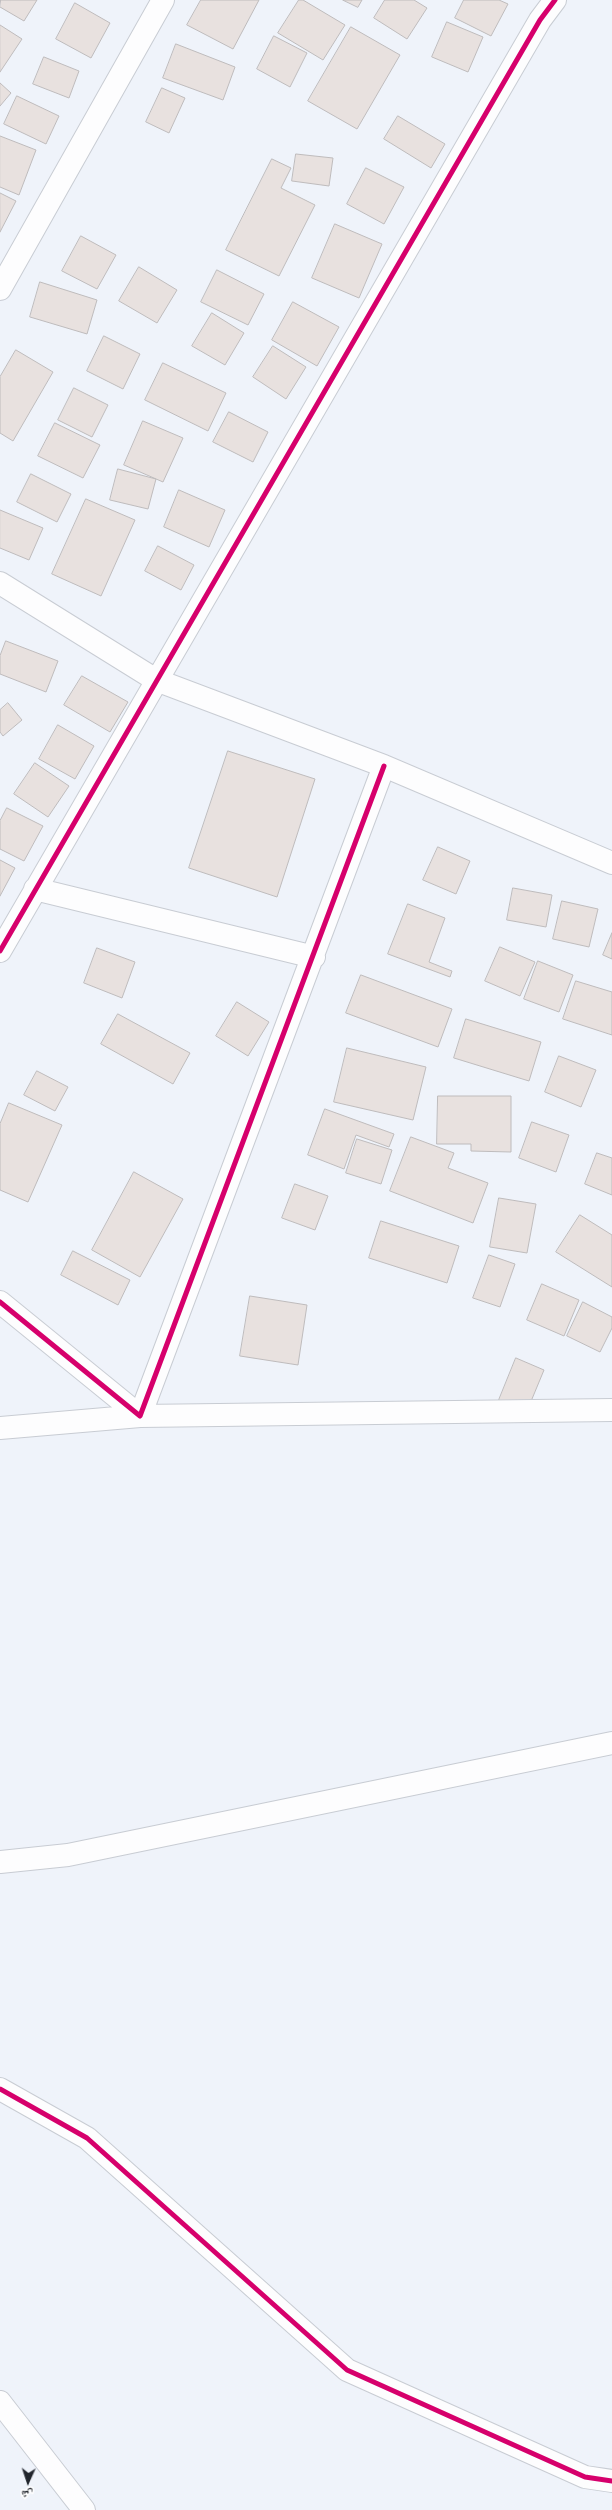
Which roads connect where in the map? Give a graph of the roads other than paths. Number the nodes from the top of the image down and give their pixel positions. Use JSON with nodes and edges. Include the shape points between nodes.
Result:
{"nodes":[{"id":1,"x":163,"y":0,"type":"edge"},
{"id":2,"x":554,"y":0,"type":"edge"},
{"id":3,"x":0,"y":289,"type":"edge"},
{"id":4,"x":0,"y":583,"type":"edge"},
{"id":5,"x":156,"y":680,"type":"junction"},
{"id":6,"x":384,"y":766,"type":"junction"},
{"id":7,"x":612,"y":863,"type":"edge"},
{"id":8,"x":35,"y":890,"type":"junction"},
{"id":9,"x":0,"y":951,"type":"edge"},
{"id":10,"x":314,"y":957,"type":"junction"},
{"id":11,"x":0,"y":1302,"type":"edge"},
{"id":12,"x":612,"y":1410,"type":"edge"},
{"id":13,"x":140,"y":1416,"type":"junction"},
{"id":14,"x":0,"y":1428,"type":"edge"},
{"id":15,"x":612,"y":1743,"type":"edge"},
{"id":16,"x":0,"y":1862,"type":"edge"},
{"id":17,"x":0,"y":2089,"type":"edge"},
{"id":18,"x":0,"y":2402,"type":"edge"},
{"id":19,"x":612,"y":2480,"type":"edge"},
{"id":20,"x":84,"y":2510,"type":"edge"}],
"edges":[{"from":1,"to":3,"type":"street"},
{"from":2,"to":5,"type":"street"},
{"from":4,"to":5,"type":"street"},
{"from":5,"to":6,"type":"street"},
{"from":5,"to":8,"type":"street"},
{"from":6,"to":7,"type":"street"},
{"from":6,"to":10,"type":"street"},
{"from":8,"to":9,"type":"street"},
{"from":8,"to":10,"type":"street"},
{"from":10,"to":13,"type":"street"},
{"from":11,"to":13,"type":"street"},
{"from":12,"to":13,"type":"street"},
{"from":13,"to":14,"type":"street"},
{"from":15,"to":16,"type":"street","via":[[68,1855]]},
{"from":17,"to":19,"type":"street","via":[[87,2138],[347,2370],[584,2477]]},
{"from":18,"to":20,"type":"street"}]}
